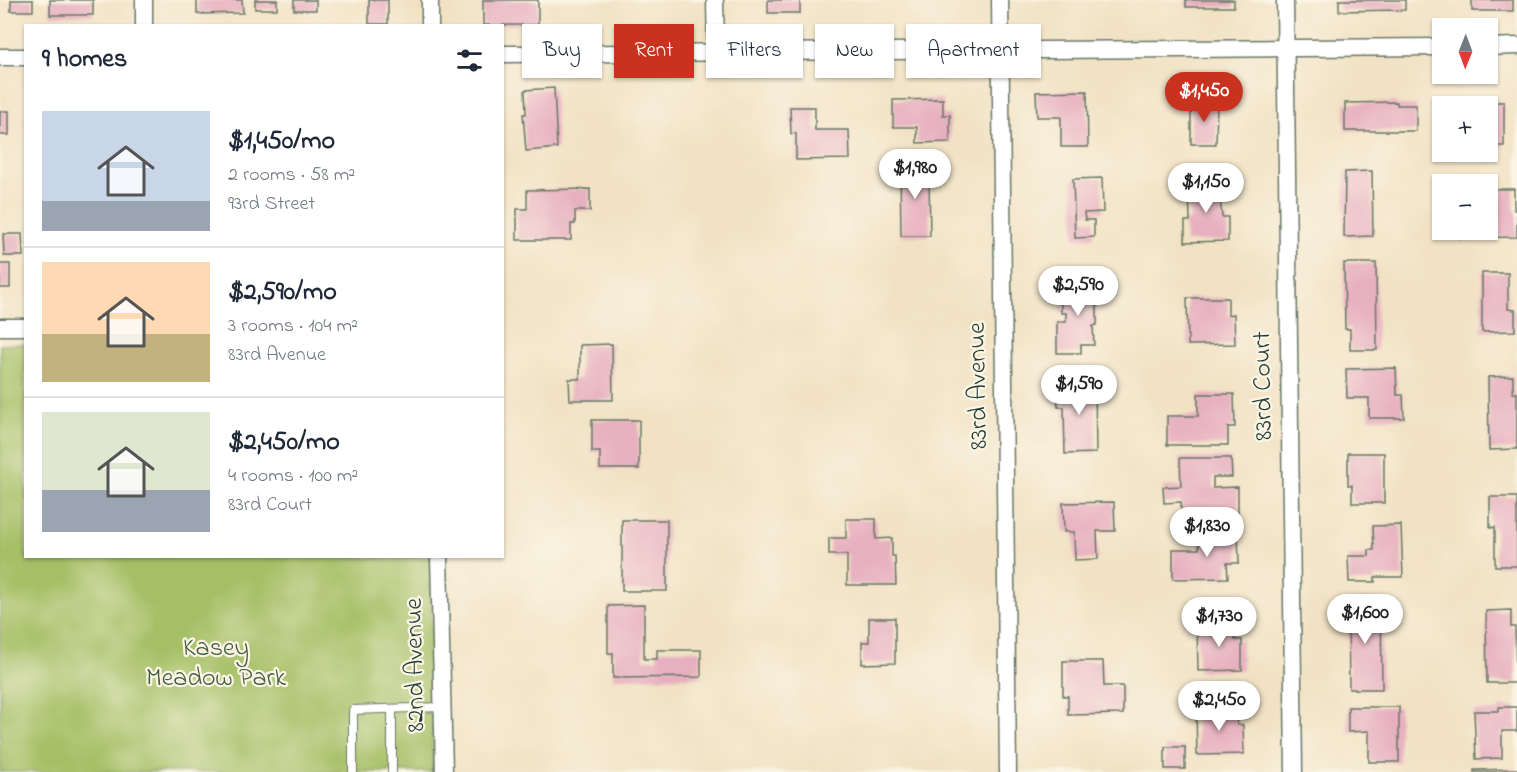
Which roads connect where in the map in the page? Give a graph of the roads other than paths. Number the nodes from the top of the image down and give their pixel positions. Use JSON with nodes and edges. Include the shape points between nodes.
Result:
{"nodes":[{"id":1,"x":144,"y":0,"type":"edge"},
{"id":2,"x":430,"y":0,"type":"edge"},
{"id":3,"x":715,"y":0,"type":"edge"},
{"id":4,"x":1000,"y":0,"type":"edge"},
{"id":5,"x":1285,"y":0,"type":"edge"},
{"id":6,"x":144,"y":24,"type":"edge"},
{"id":7,"x":430,"y":24,"type":"edge"},
{"id":8,"x":715,"y":24,"type":"edge"},
{"id":9,"x":1000,"y":24,"type":"edge"},
{"id":10,"x":1517,"y":46,"type":"edge"},
{"id":11,"x":1432,"y":47,"type":"edge"},
{"id":12,"x":1498,"y":47,"type":"edge"},
{"id":13,"x":1286,"y":48,"type":"junction"},
{"id":14,"x":1041,"y":50,"type":"edge"},
{"id":15,"x":803,"y":51,"type":"edge"},
{"id":16,"x":906,"y":51,"type":"edge"},
{"id":17,"x":706,"y":52,"type":"edge"},
{"id":18,"x":504,"y":54,"type":"edge"},
{"id":19,"x":0,"y":57,"type":"edge"},
{"id":20,"x":24,"y":57,"type":"edge"},
{"id":21,"x":1001,"y":78,"type":"edge"},
{"id":22,"x":0,"y":327,"type":"edge"},
{"id":23,"x":24,"y":327,"type":"edge"},
{"id":24,"x":439,"y":558,"type":"edge"},
{"id":25,"x":442,"y":707,"type":"junction"},
{"id":26,"x":392,"y":709,"type":"junction"},
{"id":27,"x":353,"y":772,"type":"edge"},
{"id":28,"x":392,"y":772,"type":"edge"},
{"id":29,"x":444,"y":772,"type":"edge"},
{"id":30,"x":1008,"y":772,"type":"edge"},
{"id":31,"x":1294,"y":772,"type":"edge"}],
"edges":[{"from":1,"to":6,"type":"street"},
{"from":2,"to":7,"type":"street"},
{"from":3,"to":8,"type":"street"},
{"from":4,"to":9,"type":"street","name":"83rd Avenue"},
{"from":5,"to":13,"type":"street","name":"83rd Court"},
{"from":10,"to":12,"type":"street"},
{"from":11,"to":13,"type":"street"},
{"from":13,"to":14,"type":"street"},
{"from":13,"to":31,"type":"street","name":"83rd Court"},
{"from":15,"to":16,"type":"street"},
{"from":17,"to":18,"type":"street"},
{"from":19,"to":20,"type":"street"},
{"from":21,"to":30,"type":"street","name":"83rd Avenue"},
{"from":22,"to":23,"type":"street"},
{"from":24,"to":25,"type":"street","name":"82nd Avenue"},
{"from":25,"to":26,"type":"lane"},
{"from":25,"to":29,"type":"street","name":"82nd Avenue"},
{"from":26,"to":27,"type":"lane","via":[[353,710]]},
{"from":26,"to":28,"type":"lane"}]}
